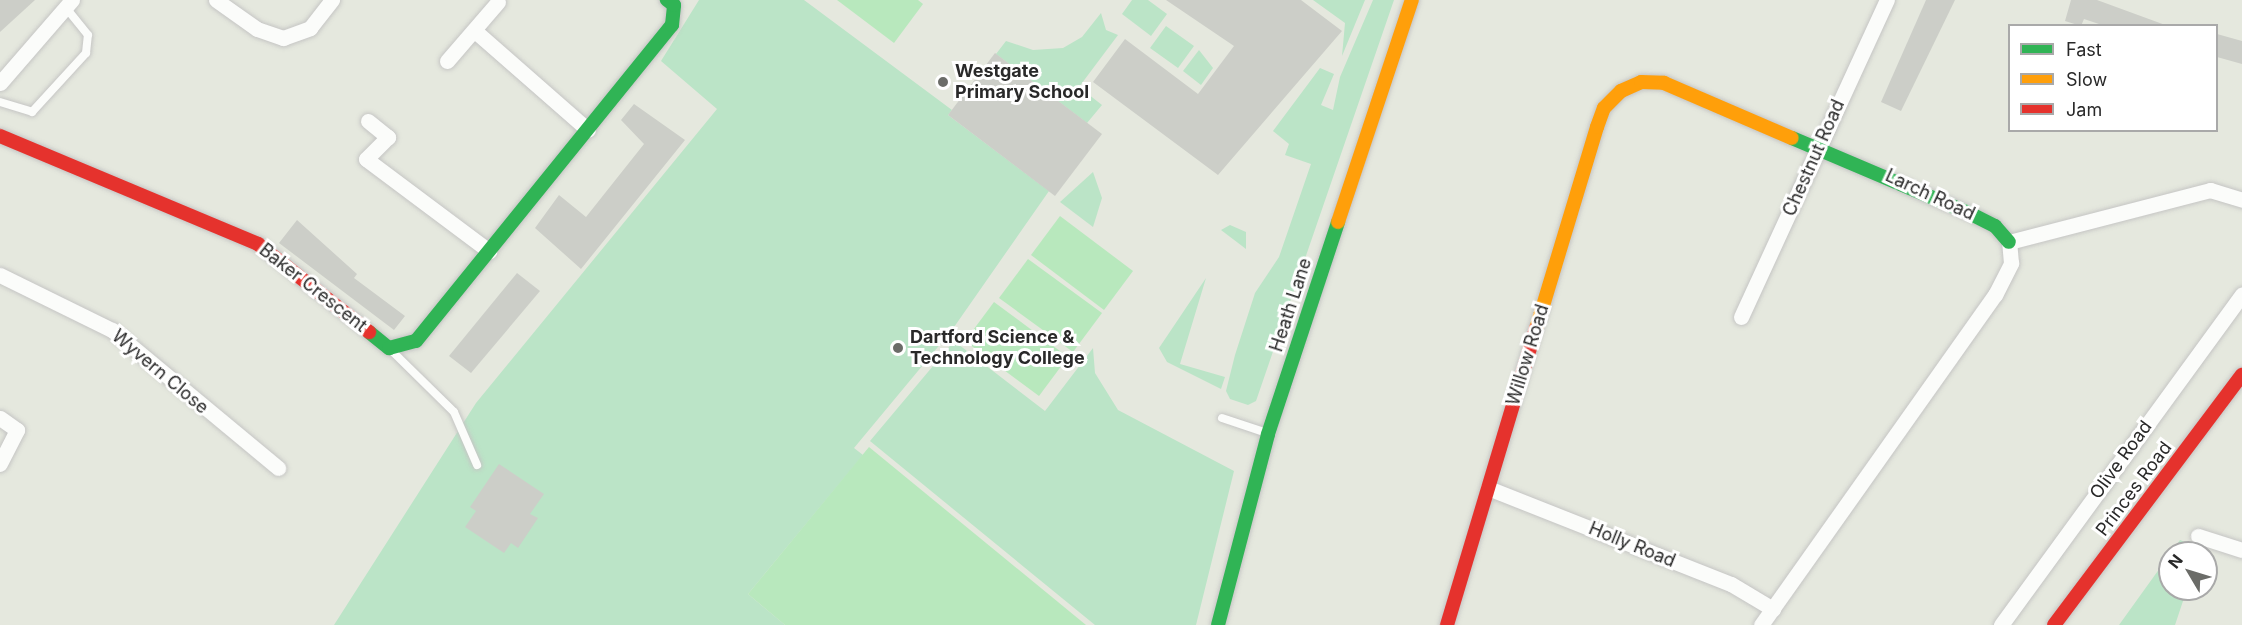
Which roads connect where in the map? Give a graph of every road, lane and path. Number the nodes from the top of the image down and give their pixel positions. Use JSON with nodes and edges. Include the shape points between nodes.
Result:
{"nodes":[{"id":1,"x":216,"y":0,"type":"edge"},
{"id":2,"x":332,"y":0,"type":"edge"},
{"id":3,"x":667,"y":0,"type":"edge"},
{"id":4,"x":1412,"y":0,"type":"edge"},
{"id":5,"x":1887,"y":0,"type":"edge"},
{"id":6,"x":65,"y":2,"type":"edge"},
{"id":7,"x":498,"y":2,"type":"dead end"},
{"id":8,"x":475,"y":31,"type":"junction"},
{"id":9,"x":447,"y":61,"type":"dead end"},
{"id":10,"x":0,"y":83,"type":"edge"},
{"id":11,"x":1621,"y":91,"type":"joint"},
{"id":12,"x":0,"y":102,"type":"edge"},
{"id":13,"x":368,"y":121,"type":"dead end"},
{"id":14,"x":588,"y":130,"type":"junction"},
{"id":15,"x":0,"y":136,"type":"edge"},
{"id":16,"x":1820,"y":145,"type":"junction"},
{"id":17,"x":2242,"y":200,"type":"edge"},
{"id":18,"x":2009,"y":242,"type":"junction"},
{"id":19,"x":489,"y":251,"type":"junction"},
{"id":20,"x":0,"y":275,"type":"edge"},
{"id":21,"x":2242,"y":295,"type":"edge"},
{"id":22,"x":1741,"y":317,"type":"dead end"},
{"id":23,"x":389,"y":348,"type":"junction"},
{"id":24,"x":2242,"y":375,"type":"edge"},
{"id":25,"x":0,"y":418,"type":"edge"},
{"id":26,"x":1222,"y":418,"type":"dead end"},
{"id":27,"x":1268,"y":434,"type":"junction"},
{"id":28,"x":0,"y":464,"type":"edge"},
{"id":29,"x":477,"y":465,"type":"dead end"},
{"id":30,"x":278,"y":468,"type":"dead end"},
{"id":31,"x":1488,"y":488,"type":"junction"},
{"id":32,"x":2198,"y":536,"type":"dead end"},
{"id":33,"x":2242,"y":550,"type":"edge"},
{"id":34,"x":1773,"y":609,"type":"junction"},
{"id":35,"x":1218,"y":625,"type":"edge"},
{"id":36,"x":1447,"y":625,"type":"edge"},
{"id":37,"x":1761,"y":625,"type":"edge"},
{"id":38,"x":2001,"y":625,"type":"edge"},
{"id":39,"x":2054,"y":625,"type":"edge"}],
"edges":[{"from":1,"to":2,"type":"street","via":[[257,29],[283,38],[310,28]]},
{"from":3,"to":14,"type":"street","via":[[674,5],[672,25]]},
{"from":4,"to":27,"type":"street","name":"Heath Lane"},
{"from":5,"to":16,"type":"street","name":"Chestnut Road"},
{"from":6,"to":10,"type":"street"},
{"from":6,"to":12,"type":"lane","via":[[88,35],[86,53],[32,112]]},
{"from":7,"to":8,"type":"street"},
{"from":8,"to":9,"type":"street"},
{"from":8,"to":14,"type":"street"},
{"from":11,"to":16,"type":"street","name":"Larch Road","via":[[1641,81],[1664,83]]},
{"from":11,"to":31,"type":"street","name":"Willow Road","via":[[1604,108],[1597,127]]},
{"from":13,"to":19,"type":"street","via":[[388,137],[366,159]]},
{"from":14,"to":19,"type":"street"},
{"from":15,"to":23,"type":"street","name":"Baker Crescent","via":[[258,244]]},
{"from":16,"to":18,"type":"street","name":"Larch Road","via":[[1988,222]]},
{"from":16,"to":22,"type":"street","name":"Chestnut Road"},
{"from":17,"to":18,"type":"street","via":[[2210,190]]},
{"from":18,"to":34,"type":"street","via":[[2011,263],[1995,295]]},
{"from":19,"to":23,"type":"street","via":[[416,341]]},
{"from":20,"to":30,"type":"street","name":"Wyvern Close","via":[[112,330]]},
{"from":21,"to":38,"type":"street","name":"Olive Road"},
{"from":23,"to":29,"type":"lane","via":[[454,412]]},
{"from":24,"to":39,"type":"street","name":"Princes Road"},
{"from":25,"to":28,"type":"street","via":[[17,430]]},
{"from":26,"to":27,"type":"lane"},
{"from":27,"to":35,"type":"street","name":"Heath Lane"},
{"from":31,"to":34,"type":"street","name":"Holly Road","via":[[1731,584]]},
{"from":31,"to":36,"type":"street","name":"Willow Road"},
{"from":32,"to":33,"type":"street"},
{"from":34,"to":37,"type":"street"}]}
